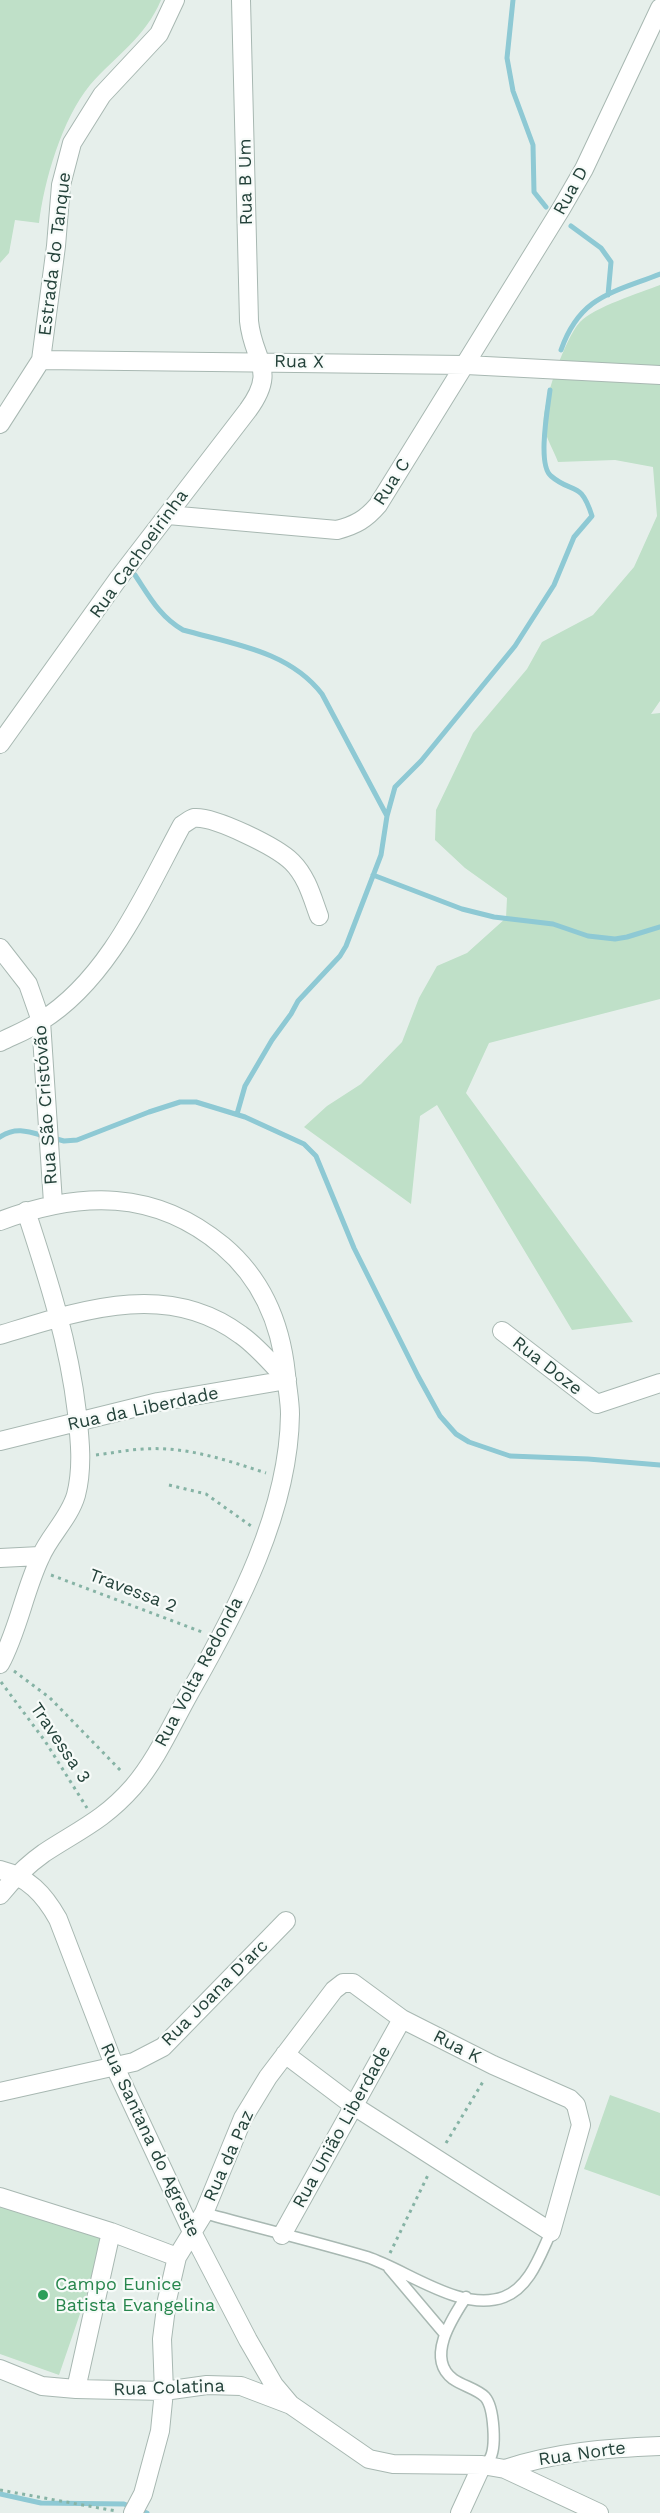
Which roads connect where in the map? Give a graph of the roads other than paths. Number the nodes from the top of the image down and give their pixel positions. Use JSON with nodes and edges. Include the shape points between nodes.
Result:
{"nodes":[{"id":1,"x":176,"y":0,"type":"edge"},
{"id":2,"x":241,"y":0,"type":"edge"},
{"id":3,"x":660,"y":8,"type":"edge"},
{"id":4,"x":41,"y":360,"type":"junction"},
{"id":5,"x":261,"y":361,"type":"junction"},
{"id":6,"x":466,"y":365,"type":"junction"},
{"id":7,"x":660,"y":375,"type":"edge"},
{"id":8,"x":0,"y":424,"type":"edge"},
{"id":9,"x":168,"y":514,"type":"junction"},
{"id":10,"x":0,"y":744,"type":"edge"},
{"id":11,"x":318,"y":916,"type":"dead end"},
{"id":12,"x":0,"y":948,"type":"edge"},
{"id":13,"x":41,"y":1021,"type":"junction"},
{"id":14,"x":0,"y":1042,"type":"edge"},
{"id":15,"x":53,"y":1203,"type":"junction"},
{"id":16,"x":26,"y":1211,"type":"junction"},
{"id":17,"x":0,"y":1221,"type":"edge"},
{"id":18,"x":60,"y":1317,"type":"junction"},
{"id":19,"x":502,"y":1331,"type":"dead end"},
{"id":20,"x":0,"y":1335,"type":"edge"},
{"id":21,"x":287,"y":1380,"type":"junction"},
{"id":22,"x":660,"y":1383,"type":"edge"},
{"id":23,"x":78,"y":1422,"type":"junction"},
{"id":24,"x":0,"y":1442,"type":"edge"},
{"id":25,"x":0,"y":1557,"type":"edge"},
{"id":26,"x":38,"y":1562,"type":"junction"},
{"id":27,"x":0,"y":1669,"type":"edge"},
{"id":28,"x":9,"y":1872,"type":"edge"},
{"id":29,"x":0,"y":1895,"type":"edge"},
{"id":30,"x":286,"y":1921,"type":"dead end"},
{"id":31,"x":334,"y":1990,"type":"joint"},
{"id":32,"x":402,"y":2019,"type":"junction"},
{"id":33,"x":285,"y":2054,"type":"junction"},
{"id":34,"x":114,"y":2065,"type":"junction"},
{"id":35,"x":0,"y":2092,"type":"edge"},
{"id":36,"x":354,"y":2106,"type":"junction"},
{"id":37,"x":0,"y":2197,"type":"edge"},
{"id":38,"x":204,"y":2213,"type":"junction"},
{"id":39,"x":111,"y":2232,"type":"junction"},
{"id":40,"x":551,"y":2232,"type":"junction"},
{"id":41,"x":193,"y":2234,"type":"junction"},
{"id":42,"x":282,"y":2235,"type":"junction"},
{"id":43,"x":177,"y":2257,"type":"junction"},
{"id":44,"x":385,"y":2263,"type":"junction"},
{"id":45,"x":466,"y":2297,"type":"junction"},
{"id":46,"x":444,"y":2333,"type":"junction"},
{"id":47,"x":0,"y":2369,"type":"edge"},
{"id":48,"x":76,"y":2389,"type":"junction"},
{"id":49,"x":164,"y":2391,"type":"junction"},
{"id":50,"x":291,"y":2405,"type":"junction"},
{"id":51,"x":660,"y":2446,"type":"edge"},
{"id":52,"x":482,"y":2465,"type":"junction"},
{"id":53,"x":505,"y":2469,"type":"junction"},
{"id":54,"x":133,"y":2513,"type":"edge"},
{"id":55,"x":460,"y":2513,"type":"edge"},
{"id":56,"x":599,"y":2513,"type":"edge"}],
"edges":[{"from":1,"to":4,"type":"street","name":"Estrada do Tanque","via":[[159,34],[102,95],[72,143],[61,185]]},
{"from":2,"to":5,"type":"street","name":"Rua B Um","via":[[249,321]]},
{"from":3,"to":6,"type":"street","name":"Rua D","via":[[584,169]]},
{"from":4,"to":5,"type":"street","name":"Rua X"},
{"from":4,"to":8,"type":"street","name":"Estrada do Tanque"},
{"from":5,"to":6,"type":"street","name":"Rua X"},
{"from":5,"to":9,"type":"street","name":"Rua Cachoeirinha","via":[[264,373],[259,395]]},
{"from":6,"to":7,"type":"street","name":"Rua X"},
{"from":6,"to":9,"type":"street","name":"Rua C","via":[[378,505],[354,526],[337,530]]},
{"from":9,"to":10,"type":"street","name":"Rua Cachoeirinha"},
{"from":11,"to":13,"type":"street","via":[[307,882],[291,861],[253,836],[192,818],[182,825],[118,942],[74,995]]},
{"from":12,"to":13,"type":"street","name":"Rua São Cristóvão","via":[[28,984]]},
{"from":13,"to":14,"type":"street"},
{"from":13,"to":15,"type":"street","name":"Rua São Cristóvão"},
{"from":15,"to":16,"type":"street","name":"Rua Volta Redonda"},
{"from":15,"to":21,"type":"street","name":"Rua Volta Redonda","via":[[98,1200],[139,1204],[165,1211],[220,1244],[239,1259],[264,1296],[284,1353]]},
{"from":16,"to":17,"type":"street","name":"Rua Volta Redonda"},
{"from":16,"to":18,"type":"street"},
{"from":18,"to":20,"type":"street"},
{"from":18,"to":21,"type":"street","via":[[110,1305],[139,1303],[192,1311],[241,1334]]},
{"from":18,"to":23,"type":"street"},
{"from":19,"to":22,"type":"street","name":"Rua Doze","via":[[597,1404]]},
{"from":21,"to":23,"type":"street","name":"Rua da Liberdade","via":[[158,1402]]},
{"from":21,"to":28,"type":"street","name":"Rua Volta Redonda","via":[[290,1413],[282,1478],[265,1535],[221,1639],[155,1757],[134,1785],[96,1822]]},
{"from":23,"to":24,"type":"street","name":"Rua da Liberdade"},
{"from":23,"to":26,"type":"street","via":[[80,1458],[75,1497]]},
{"from":25,"to":26,"type":"street"},
{"from":26,"to":27,"type":"street"},
{"from":28,"to":29,"type":"street","name":"Rua Volta Redonda"},
{"from":28,"to":34,"type":"street","name":"Rua Santana do Agreste","via":[[34,1886],[58,1919]]},
{"from":30,"to":34,"type":"street","name":"Rua Joana D'arc","via":[[163,2047],[134,2062]]},
{"from":31,"to":32,"type":"street","name":"Rua K","via":[[343,1983],[353,1983]]},
{"from":31,"to":33,"type":"street","name":"Rua da Paz"},
{"from":32,"to":36,"type":"street","name":"Rua União Liberdade"},
{"from":32,"to":40,"type":"street","name":"Rua K","via":[[576,2105],[581,2125]]},
{"from":33,"to":36,"type":"street"},
{"from":33,"to":38,"type":"street","name":"Rua da Paz","via":[[243,2118]]},
{"from":34,"to":35,"type":"street","name":"Rua Joana D'arc"},
{"from":34,"to":41,"type":"street","name":"Rua Santana do Agreste"},
{"from":36,"to":40,"type":"street"},
{"from":36,"to":42,"type":"street","name":"Rua União Liberdade"},
{"from":37,"to":39,"type":"street"},
{"from":38,"to":41,"type":"street","name":"Rua da Paz"},
{"from":38,"to":42,"type":"lane"},
{"from":39,"to":43,"type":"street"},
{"from":39,"to":48,"type":"street"},
{"from":40,"to":45,"type":"lane","via":[[536,2264],[517,2289],[496,2299]]},
{"from":41,"to":43,"type":"street","name":"Rua da Paz"},
{"from":41,"to":50,"type":"street","name":"Rua Santana do Agreste","via":[[253,2349]]},
{"from":42,"to":44,"type":"lane"},
{"from":43,"to":49,"type":"street","name":"Rua da Paz","via":[[162,2338]]},
{"from":44,"to":45,"type":"lane","via":[[425,2285]]},
{"from":44,"to":46,"type":"lane"},
{"from":45,"to":46,"type":"lane"},
{"from":46,"to":52,"type":"lane","via":[[443,2360],[447,2373],[490,2404],[493,2445],[490,2460]]},
{"from":47,"to":48,"type":"street","name":"Rua Colatina","via":[[42,2386]]},
{"from":48,"to":49,"type":"street","name":"Rua Colatina"},
{"from":49,"to":50,"type":"street","name":"Rua Colatina","via":[[207,2385],[241,2386]]},
{"from":49,"to":54,"type":"street","name":"Rua da Paz","via":[[154,2459]]},
{"from":50,"to":52,"type":"street","name":"Rua Colatina","via":[[369,2459],[393,2464]]},
{"from":51,"to":53,"type":"street","name":"Rua Norte","via":[[564,2455]]},
{"from":52,"to":53,"type":"street","name":"Rua Colatina"},
{"from":52,"to":55,"type":"street"},
{"from":53,"to":56,"type":"street","name":"Rua Colatina"}]}
